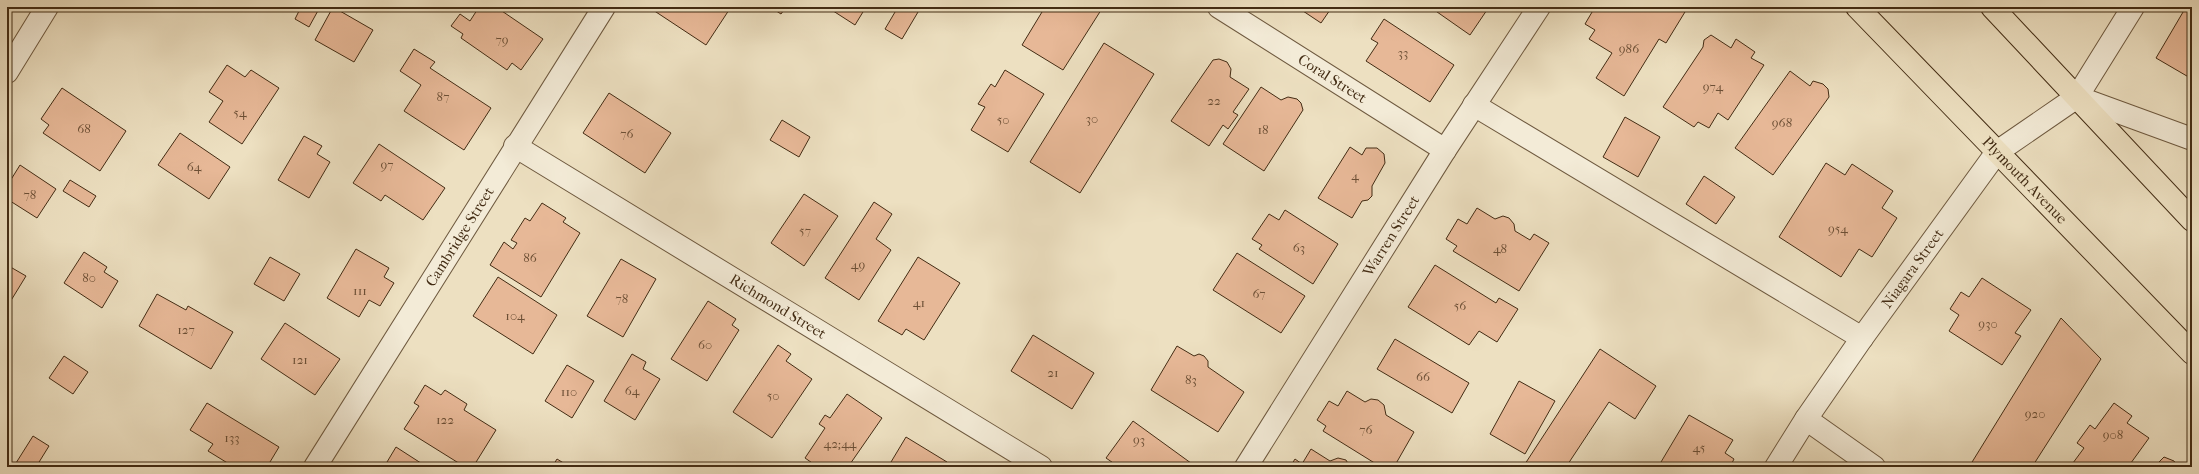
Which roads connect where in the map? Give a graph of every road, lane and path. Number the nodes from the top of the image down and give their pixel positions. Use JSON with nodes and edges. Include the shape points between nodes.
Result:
{"nodes":[{"id":1,"x":47,"y":7,"type":"edge"},
{"id":2,"x":604,"y":7,"type":"edge"},
{"id":3,"x":1219,"y":7,"type":"edge"},
{"id":4,"x":1539,"y":7,"type":"edge"},
{"id":5,"x":1857,"y":7,"type":"edge"},
{"id":6,"x":1992,"y":7,"type":"edge"},
{"id":7,"x":2133,"y":7,"type":"edge"},
{"id":8,"x":7,"y":72,"type":"edge"},
{"id":9,"x":2077,"y":97,"type":"junction"},
{"id":10,"x":1474,"y":105,"type":"junction"},
{"id":11,"x":2192,"y":139,"type":"edge"},
{"id":12,"x":515,"y":146,"type":"junction"},
{"id":13,"x":1445,"y":150,"type":"junction"},
{"id":14,"x":1997,"y":152,"type":"junction"},
{"id":15,"x":2192,"y":220,"type":"edge"},
{"id":16,"x":1862,"y":338,"type":"junction"},
{"id":17,"x":2192,"y":353,"type":"edge"},
{"id":18,"x":1806,"y":419,"type":"junction"},
{"id":19,"x":315,"y":467,"type":"edge"},
{"id":20,"x":1041,"y":467,"type":"edge"},
{"id":21,"x":1246,"y":467,"type":"edge"},
{"id":22,"x":1776,"y":467,"type":"edge"},
{"id":23,"x":1874,"y":467,"type":"edge"}],
"edges":[{"from":1,"to":8,"type":"street"},
{"from":2,"to":12,"type":"street","name":"Cambridge Street"},
{"from":3,"to":13,"type":"street","name":"Coral Street"},
{"from":4,"to":10,"type":"street","name":"Warren Street"},
{"from":5,"to":14,"type":"main road","name":"Plymouth Avenue"},
{"from":6,"to":9,"type":"main road"},
{"from":7,"to":9,"type":"street"},
{"from":9,"to":11,"type":"street"},
{"from":9,"to":14,"type":"street","name":"Niagara Street"},
{"from":9,"to":15,"type":"main road"},
{"from":10,"to":13,"type":"street","name":"Warren Street"},
{"from":10,"to":16,"type":"street"},
{"from":12,"to":19,"type":"street","name":"Cambridge Street"},
{"from":12,"to":20,"type":"street","name":"Richmond Street"},
{"from":13,"to":21,"type":"street","name":"Warren Street"},
{"from":14,"to":16,"type":"street","name":"Niagara Street"},
{"from":14,"to":17,"type":"main road","name":"Plymouth Avenue"},
{"from":16,"to":18,"type":"street","name":"Niagara Street"},
{"from":18,"to":22,"type":"street","name":"Niagara Street"},
{"from":18,"to":23,"type":"street"}]}
